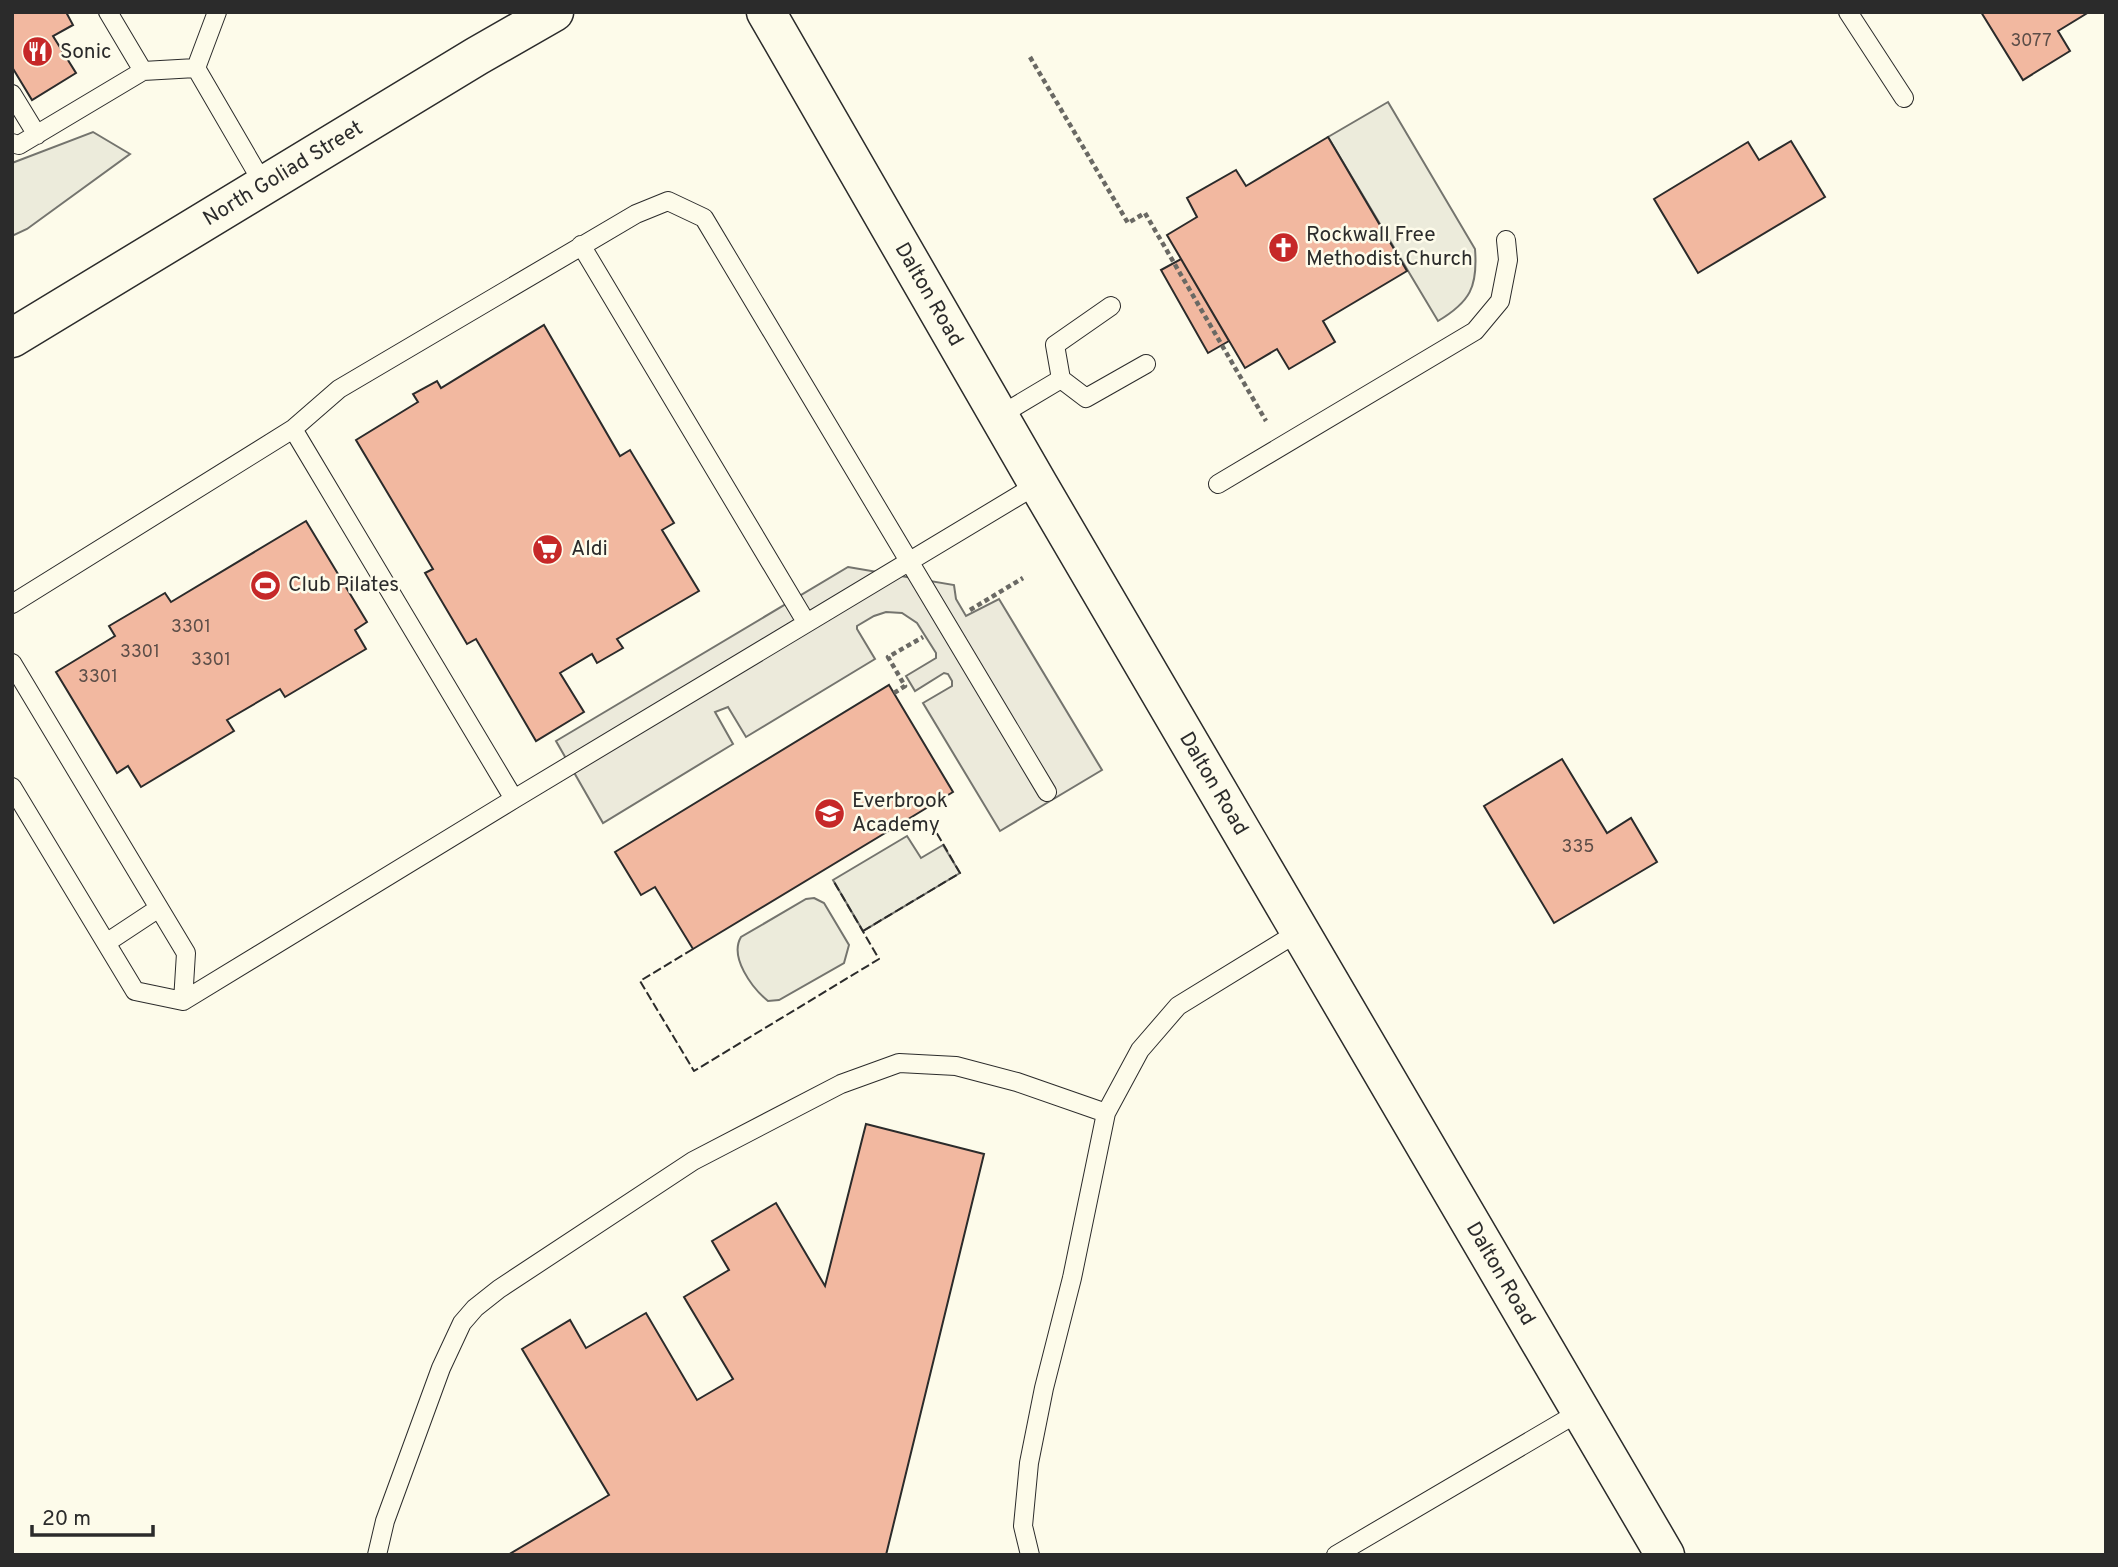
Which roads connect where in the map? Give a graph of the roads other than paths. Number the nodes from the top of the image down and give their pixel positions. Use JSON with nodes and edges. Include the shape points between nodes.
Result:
{"nodes":[{"id":1,"x":108,"y":12,"type":"edge"},
{"id":2,"x":217,"y":12,"type":"edge"},
{"id":3,"x":554,"y":12,"type":"edge"},
{"id":4,"x":765,"y":12,"type":"edge"},
{"id":5,"x":1848,"y":12,"type":"edge"},
{"id":6,"x":196,"y":68,"type":"junction"},
{"id":7,"x":143,"y":71,"type":"junction"},
{"id":8,"x":12,"y":94,"type":"edge"},
{"id":9,"x":1904,"y":98,"type":"dead end"},
{"id":10,"x":37,"y":135,"type":"junction"},
{"id":11,"x":12,"y":143,"type":"edge"},
{"id":12,"x":264,"y":185,"type":"junction"},
{"id":13,"x":1506,"y":240,"type":"dead end"},
{"id":14,"x":581,"y":245,"type":"junction"},
{"id":15,"x":1111,"y":306,"type":"dead end"},
{"id":16,"x":12,"y":338,"type":"edge"},
{"id":17,"x":1146,"y":364,"type":"dead end"},
{"id":18,"x":1061,"y":379,"type":"junction"},
{"id":19,"x":999,"y":416,"type":"junction"},
{"id":20,"x":293,"y":429,"type":"junction"},
{"id":21,"x":1038,"y":484,"type":"junction"},
{"id":22,"x":1218,"y":484,"type":"dead end"},
{"id":23,"x":908,"y":560,"type":"junction"},
{"id":24,"x":12,"y":604,"type":"edge"},
{"id":25,"x":806,"y":622,"type":"junction"},
{"id":26,"x":12,"y":663,"type":"edge"},
{"id":27,"x":12,"y":787,"type":"edge"},
{"id":28,"x":1047,"y":792,"type":"dead end"},
{"id":29,"x":514,"y":799,"type":"junction"},
{"id":30,"x":159,"y":908,"type":"junction"},
{"id":31,"x":1300,"y":931,"type":"junction"},
{"id":32,"x":106,"y":943,"type":"junction"},
{"id":33,"x":183,"y":1001,"type":"junction"},
{"id":34,"x":1106,"y":1113,"type":"junction"},
{"id":35,"x":1581,"y":1411,"type":"junction"},
{"id":36,"x":377,"y":1555,"type":"edge"},
{"id":37,"x":1030,"y":1555,"type":"edge"},
{"id":38,"x":1336,"y":1555,"type":"edge"},
{"id":39,"x":1665,"y":1555,"type":"edge"}],
"edges":[{"from":1,"to":7,"type":"lane"},
{"from":2,"to":6,"type":"lane"},
{"from":3,"to":12,"type":"street","name":"North Goliad Street"},
{"from":4,"to":19,"type":"street","name":"Dalton Road"},
{"from":5,"to":9,"type":"lane"},
{"from":6,"to":7,"type":"lane"},
{"from":6,"to":12,"type":"lane"},
{"from":7,"to":10,"type":"lane"},
{"from":8,"to":10,"type":"lane"},
{"from":10,"to":11,"type":"lane","via":[[19,145]]},
{"from":12,"to":16,"type":"street","name":"North Goliad Street"},
{"from":13,"to":22,"type":"lane","via":[[1508,261],[1500,301],[1475,331]]},
{"from":14,"to":20,"type":"lane","via":[[339,389]]},
{"from":14,"to":23,"type":"lane","via":[[668,201],[704,218]]},
{"from":14,"to":25,"type":"lane"},
{"from":15,"to":18,"type":"lane","via":[[1055,345]]},
{"from":17,"to":18,"type":"lane","via":[[1086,398]]},
{"from":18,"to":19,"type":"lane"},
{"from":19,"to":21,"type":"street","name":"Dalton Road"},
{"from":20,"to":24,"type":"lane"},
{"from":20,"to":29,"type":"lane"},
{"from":21,"to":23,"type":"lane"},
{"from":21,"to":31,"type":"street","name":"Dalton Road"},
{"from":23,"to":25,"type":"lane"},
{"from":23,"to":28,"type":"lane"},
{"from":25,"to":29,"type":"lane"},
{"from":26,"to":30,"type":"lane"},
{"from":27,"to":32,"type":"lane"},
{"from":29,"to":33,"type":"lane"},
{"from":30,"to":32,"type":"lane"},
{"from":30,"to":33,"type":"lane","via":[[186,953]]},
{"from":31,"to":34,"type":"lane","via":[[1178,1006],[1140,1049]]},
{"from":31,"to":35,"type":"street","name":"Dalton Road"},
{"from":32,"to":33,"type":"lane","via":[[135,991]]},
{"from":34,"to":36,"type":"lane","via":[[956,1066],[899,1063],[841,1084],[693,1161],[499,1289],[462,1323],[394,1495]]},
{"from":34,"to":37,"type":"lane","via":[[1029,1463],[1023,1527]]},
{"from":35,"to":38,"type":"lane"},
{"from":35,"to":39,"type":"street","name":"Dalton Road"}]}
